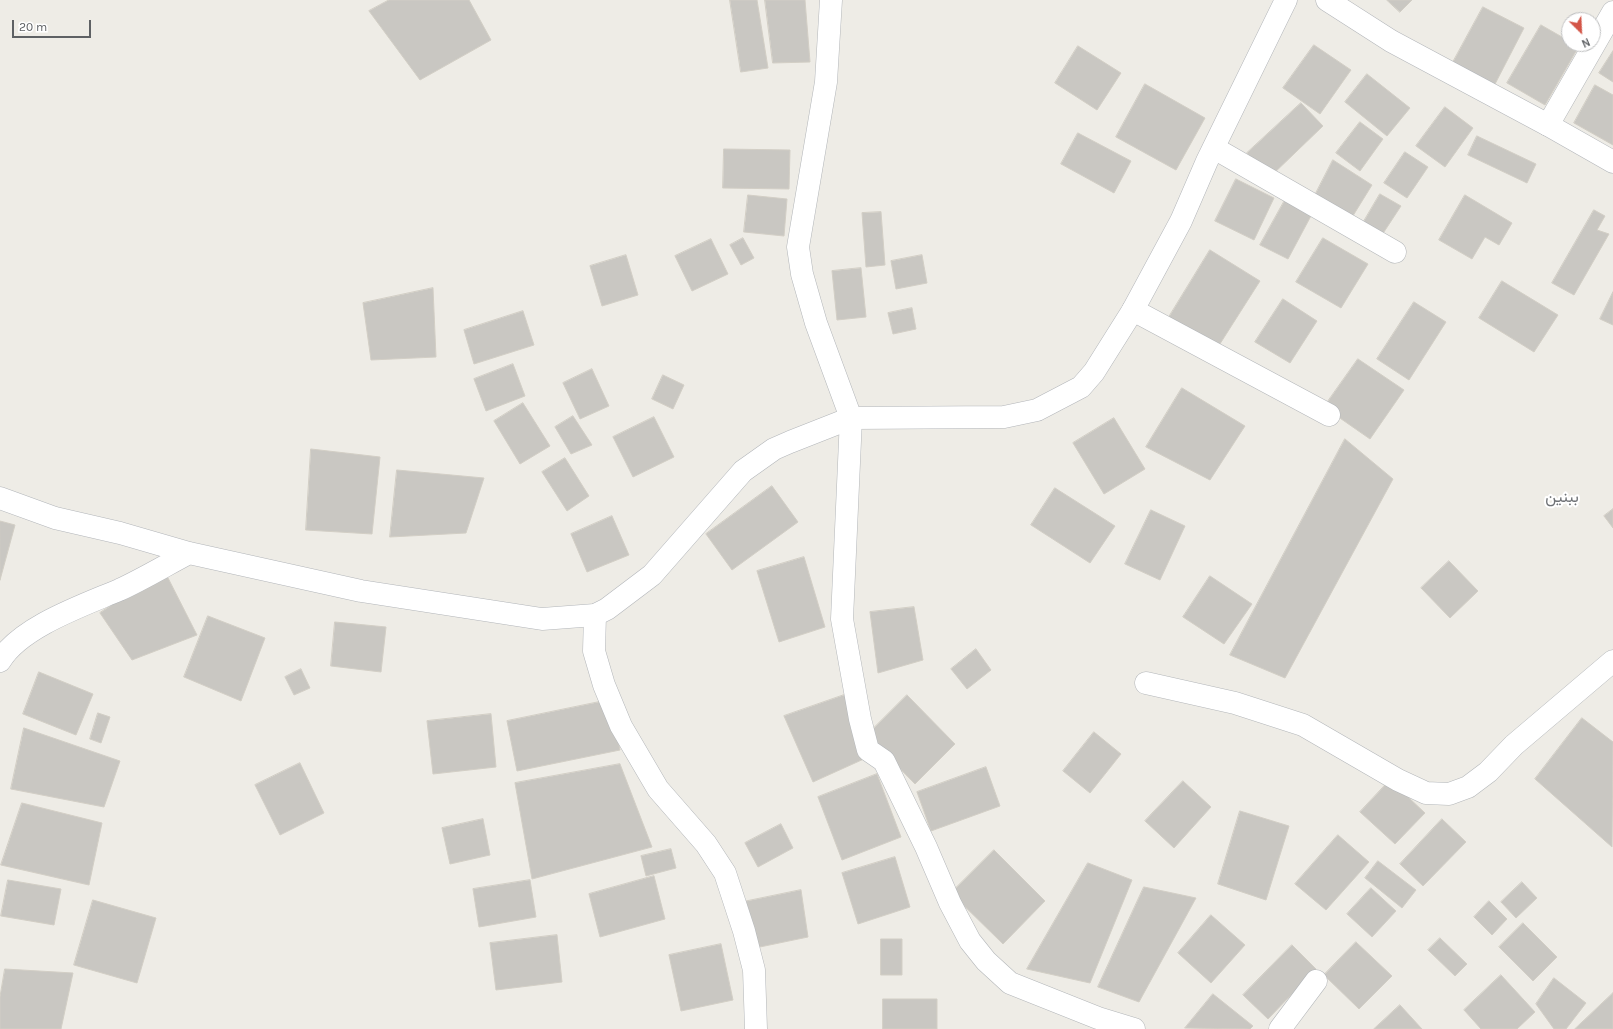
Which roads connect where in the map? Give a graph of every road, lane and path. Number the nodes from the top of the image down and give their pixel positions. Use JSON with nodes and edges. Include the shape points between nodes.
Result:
{"nodes":[{"id":1,"x":831,"y":0,"type":"edge"},
{"id":2,"x":1286,"y":0,"type":"edge"},
{"id":3,"x":1327,"y":0,"type":"edge"},
{"id":4,"x":1613,"y":12,"type":"edge"},
{"id":5,"x":1548,"y":125,"type":"junction"},
{"id":6,"x":1214,"y":148,"type":"junction"},
{"id":7,"x":1613,"y":162,"type":"edge"},
{"id":8,"x":1395,"y":252,"type":"dead end"},
{"id":9,"x":1132,"y":310,"type":"junction"},
{"id":10,"x":1329,"y":415,"type":"dead end"},
{"id":11,"x":851,"y":418,"type":"junction"},
{"id":12,"x":0,"y":498,"type":"edge"},
{"id":13,"x":189,"y":553,"type":"junction"},
{"id":14,"x":595,"y":616,"type":"junction"},
{"id":15,"x":0,"y":661,"type":"edge"},
{"id":16,"x":1613,"y":661,"type":"edge"},
{"id":17,"x":1146,"y":683,"type":"dead end"},
{"id":18,"x":1316,"y":981,"type":"dead end"},
{"id":19,"x":756,"y":1029,"type":"edge"},
{"id":20,"x":1134,"y":1029,"type":"edge"},
{"id":21,"x":1280,"y":1029,"type":"edge"}],
"edges":[{"from":1,"to":11,"type":"street","via":[[826,82],[798,247],[802,274],[816,323]]},
{"from":2,"to":6,"type":"street"},
{"from":3,"to":5,"type":"street","via":[[1391,41]]},
{"from":4,"to":5,"type":"street"},
{"from":5,"to":7,"type":"street"},
{"from":6,"to":8,"type":"street"},
{"from":6,"to":9,"type":"street","via":[[1181,222]]},
{"from":9,"to":10,"type":"street"},
{"from":9,"to":11,"type":"street","via":[[1094,372],[1081,388],[1037,410],[1004,417]]},
{"from":11,"to":14,"type":"street","via":[[774,449],[752,464],[743,471],[652,575]]},
{"from":11,"to":20,"type":"street","via":[[842,619],[868,750],[884,761],[950,902],[970,941],[986,961],[1010,983],[1098,1018]]},
{"from":12,"to":13,"type":"street","via":[[56,518]]},
{"from":13,"to":14,"type":"street","via":[[361,591],[542,619]]},
{"from":13,"to":15,"type":"street","via":[[120,590],[53,619],[25,636],[4,654]]},
{"from":14,"to":19,"type":"street","via":[[594,651],[604,685],[621,726],[658,789],[706,844],[725,874],[754,970]]},
{"from":16,"to":17,"type":"street","via":[[1514,745],[1488,772],[1468,787],[1449,794],[1426,793],[1398,780],[1303,725],[1235,703]]},
{"from":18,"to":21,"type":"street"}]}
